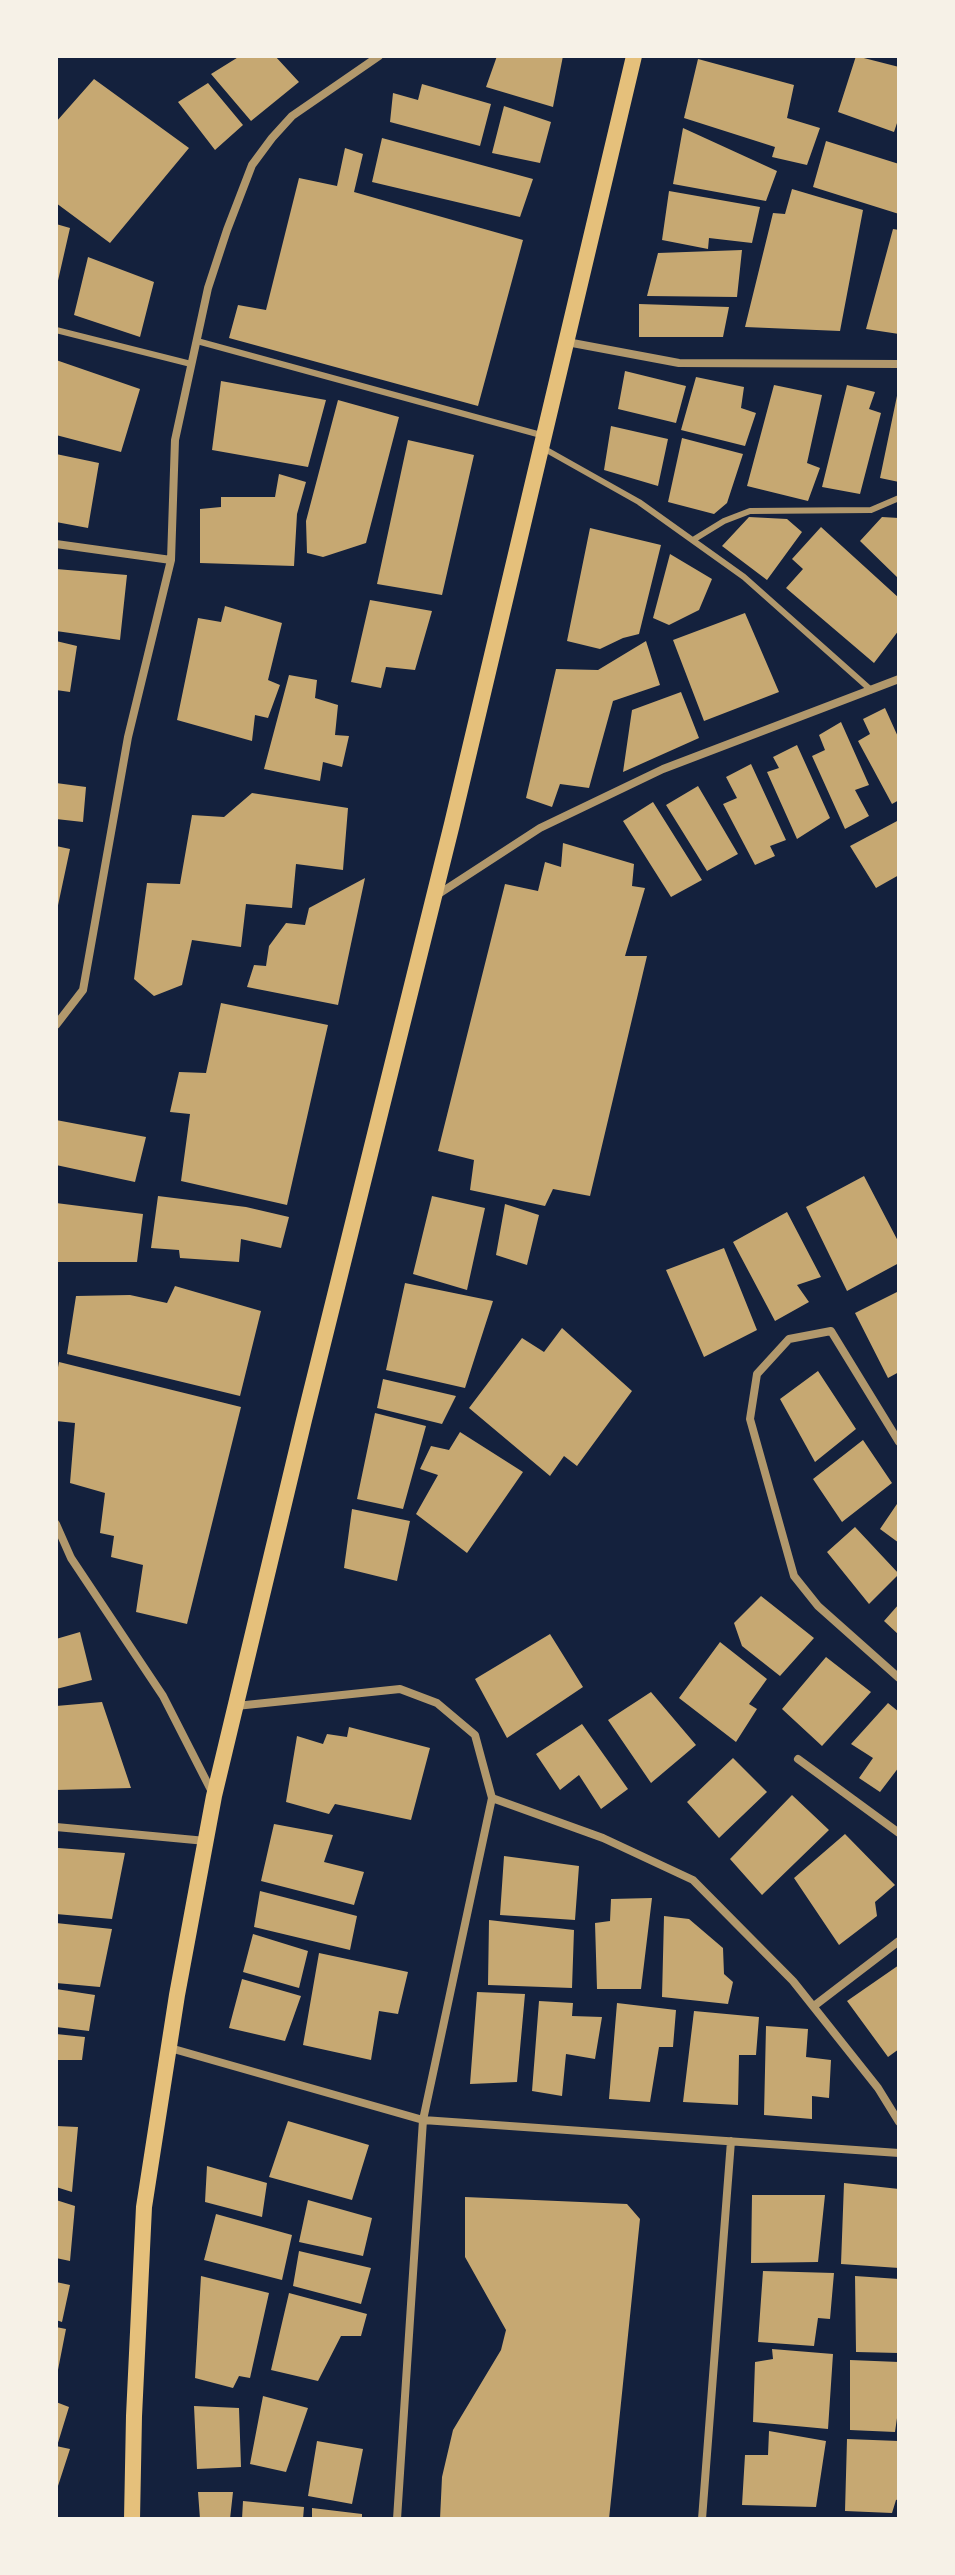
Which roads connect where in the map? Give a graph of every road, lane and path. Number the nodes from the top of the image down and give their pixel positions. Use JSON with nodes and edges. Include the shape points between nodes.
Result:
{"nodes":[{"id":1,"x":379,"y":56,"type":"edge"},
{"id":2,"x":634,"y":56,"type":"edge"},
{"id":3,"x":56,"y":330,"type":"edge"},
{"id":4,"x":197,"y":341,"type":"junction"},
{"id":5,"x":567,"y":342,"type":"junction"},
{"id":6,"x":191,"y":364,"type":"junction"},
{"id":7,"x":899,"y":364,"type":"edge"},
{"id":8,"x":543,"y":442,"type":"junction"},
{"id":9,"x":899,"y":498,"type":"edge"},
{"id":10,"x":693,"y":540,"type":"junction"},
{"id":11,"x":56,"y":544,"type":"edge"},
{"id":12,"x":171,"y":560,"type":"junction"},
{"id":13,"x":899,"y":679,"type":"edge"},
{"id":14,"x":871,"y":690,"type":"junction"},
{"id":15,"x":434,"y":897,"type":"junction"},
{"id":16,"x":56,"y":1025,"type":"edge"},
{"id":17,"x":899,"y":1442,"type":"edge"},
{"id":18,"x":56,"y":1524,"type":"edge"},
{"id":19,"x":899,"y":1678,"type":"edge"},
{"id":20,"x":236,"y":1706,"type":"junction"},
{"id":21,"x":798,"y":1759,"type":"dead end"},
{"id":22,"x":214,"y":1796,"type":"junction"},
{"id":23,"x":492,"y":1798,"type":"junction"},
{"id":24,"x":56,"y":1827,"type":"edge"},
{"id":25,"x":899,"y":1833,"type":"edge"},
{"id":26,"x":206,"y":1841,"type":"junction"},
{"id":27,"x":899,"y":1941,"type":"edge"},
{"id":28,"x":814,"y":2006,"type":"junction"},
{"id":29,"x":169,"y":2048,"type":"junction"},
{"id":30,"x":423,"y":2120,"type":"junction"},
{"id":31,"x":899,"y":2122,"type":"edge"},
{"id":32,"x":731,"y":2141,"type":"junction"},
{"id":33,"x":899,"y":2153,"type":"edge"},
{"id":34,"x":132,"y":2519,"type":"edge"},
{"id":35,"x":397,"y":2519,"type":"edge"},
{"id":36,"x":702,"y":2519,"type":"edge"}],
"edges":[{"from":1,"to":4,"type":"street","via":[[292,116],[252,165],[208,288]]},
{"from":2,"to":5,"type":"main road"},
{"from":3,"to":6,"type":"lane"},
{"from":4,"to":6,"type":"street"},
{"from":4,"to":8,"type":"lane"},
{"from":5,"to":7,"type":"street","via":[[679,363]]},
{"from":5,"to":8,"type":"main road"},
{"from":6,"to":12,"type":"street","via":[[175,440]]},
{"from":8,"to":10,"type":"lane"},
{"from":8,"to":15,"type":"main road"},
{"from":9,"to":10,"type":"lane","via":[[871,510],[750,511]]},
{"from":10,"to":14,"type":"lane","via":[[744,577]]},
{"from":11,"to":12,"type":"street"},
{"from":12,"to":16,"type":"street","via":[[128,737],[83,990]]},
{"from":13,"to":14,"type":"street"},
{"from":14,"to":15,"type":"street","via":[[649,776],[540,828]]},
{"from":15,"to":20,"type":"main road"},
{"from":17,"to":19,"type":"street","via":[[831,1331],[789,1339],[757,1374],[750,1419],[794,1576],[818,1606]]},
{"from":18,"to":22,"type":"street","via":[[71,1558],[163,1696]]},
{"from":20,"to":22,"type":"main road"},
{"from":20,"to":23,"type":"street","via":[[400,1689],[437,1703],[475,1735]]},
{"from":21,"to":25,"type":"street"},
{"from":22,"to":26,"type":"main road"},
{"from":23,"to":28,"type":"street","via":[[603,1838],[693,1880]]},
{"from":23,"to":30,"type":"street"},
{"from":24,"to":26,"type":"street"},
{"from":26,"to":29,"type":"main road"},
{"from":27,"to":28,"type":"street"},
{"from":28,"to":31,"type":"street"},
{"from":29,"to":30,"type":"street"},
{"from":29,"to":34,"type":"main road","via":[[144,2207]]},
{"from":30,"to":32,"type":"street"},
{"from":30,"to":35,"type":"street"},
{"from":32,"to":33,"type":"street"},
{"from":32,"to":36,"type":"street"}]}
